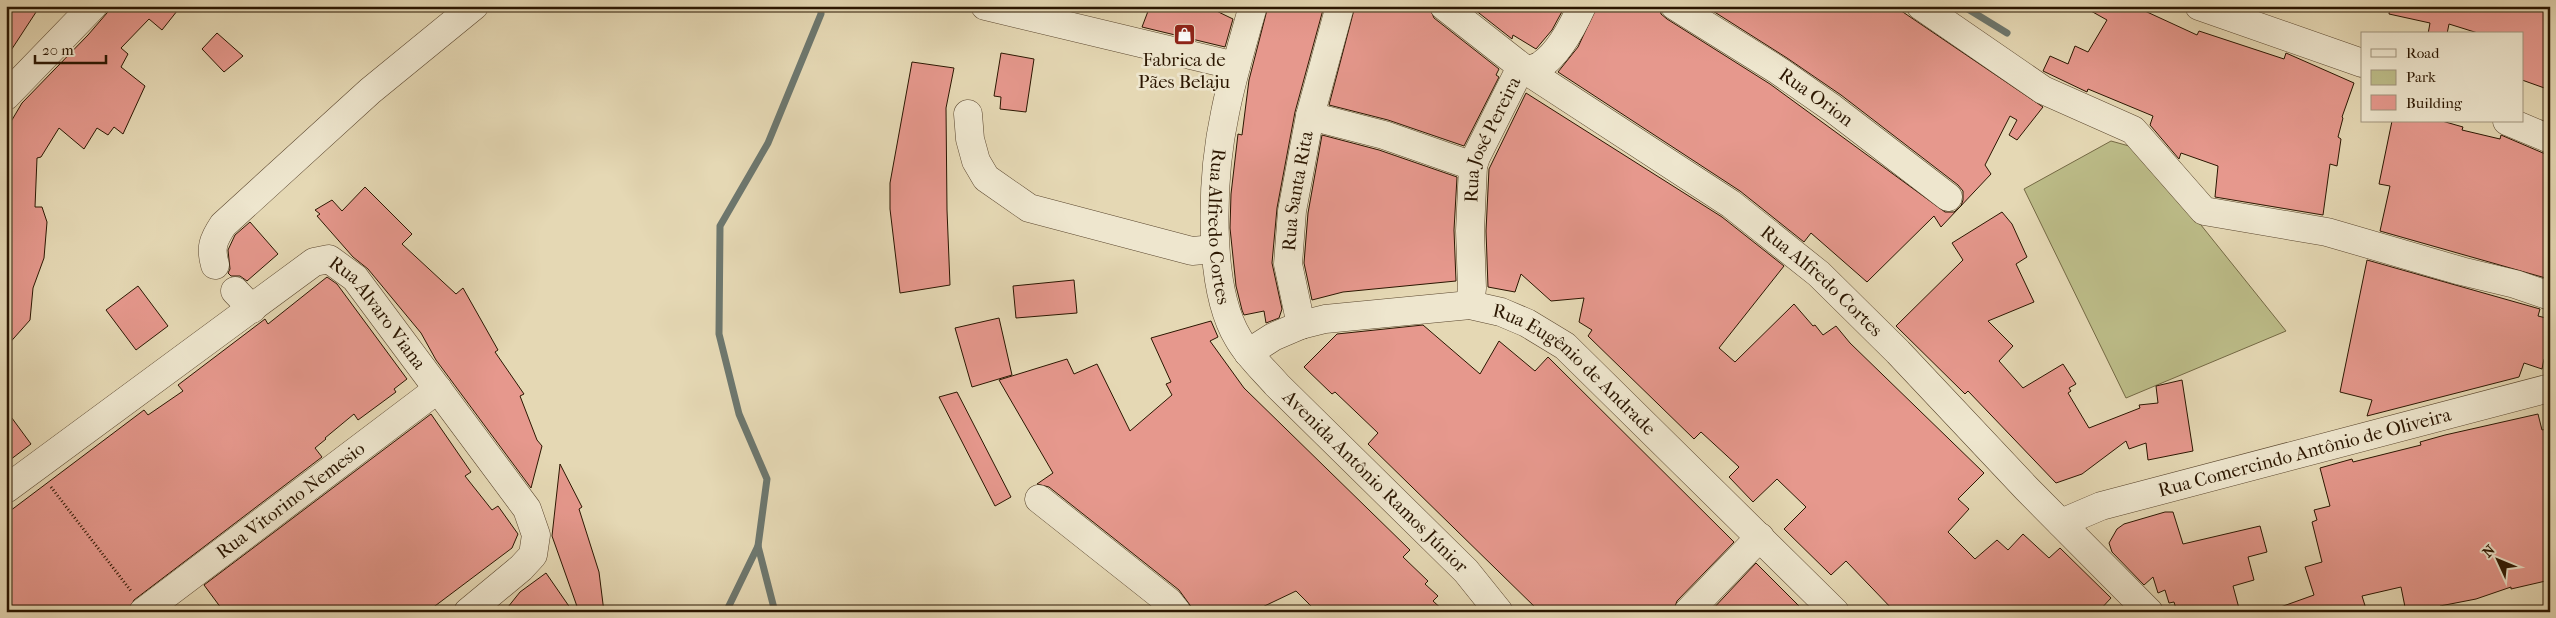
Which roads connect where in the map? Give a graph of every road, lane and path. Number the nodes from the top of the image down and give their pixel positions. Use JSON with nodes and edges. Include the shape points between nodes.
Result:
{"nodes":[{"id":1,"x":93,"y":6,"type":"edge"},
{"id":2,"x":474,"y":6,"type":"edge"},
{"id":3,"x":985,"y":6,"type":"edge"},
{"id":4,"x":1253,"y":6,"type":"edge"},
{"id":5,"x":1340,"y":6,"type":"edge"},
{"id":6,"x":1444,"y":6,"type":"edge"},
{"id":7,"x":1582,"y":6,"type":"edge"},
{"id":8,"x":1675,"y":6,"type":"edge"},
{"id":9,"x":1921,"y":6,"type":"edge"},
{"id":10,"x":2199,"y":6,"type":"edge"},
{"id":11,"x":2361,"y":63,"type":"edge"},
{"id":12,"x":1236,"y":66,"type":"junction"},
{"id":13,"x":1527,"y":71,"type":"junction"},
{"id":14,"x":6,"y":96,"type":"edge"},
{"id":15,"x":968,"y":114,"type":"dead end"},
{"id":16,"x":1310,"y":116,"type":"junction"},
{"id":17,"x":2509,"y":122,"type":"edge"},
{"id":18,"x":2550,"y":139,"type":"edge"},
{"id":19,"x":1473,"y":166,"type":"junction"},
{"id":20,"x":1948,"y":197,"type":"dead end"},
{"id":21,"x":1216,"y":249,"type":"junction"},
{"id":22,"x":215,"y":265,"type":"dead end"},
{"id":23,"x":2550,"y":296,"type":"edge"},
{"id":24,"x":1470,"y":305,"type":"junction"},
{"id":25,"x":1301,"y":325,"type":"junction"},
{"id":26,"x":1248,"y":353,"type":"junction"},
{"id":27,"x":2550,"y":388,"type":"edge"},
{"id":28,"x":438,"y":389,"type":"junction"},
{"id":29,"x":36,"y":468,"type":"junction"},
{"id":30,"x":6,"y":489,"type":"edge"},
{"id":31,"x":1039,"y":499,"type":"dead end"},
{"id":32,"x":2061,"y":523,"type":"junction"},
{"id":33,"x":1760,"y":537,"type":"junction"},
{"id":34,"x":144,"y":611,"type":"edge"},
{"id":35,"x":468,"y":612,"type":"edge"},
{"id":36,"x":1177,"y":612,"type":"edge"},
{"id":37,"x":1499,"y":612,"type":"edge"},
{"id":38,"x":1688,"y":612,"type":"edge"},
{"id":39,"x":1835,"y":612,"type":"edge"},
{"id":40,"x":2149,"y":612,"type":"edge"}],
"edges":[{"from":1,"to":14,"type":"street"},
{"from":2,"to":22,"type":"street","via":[[370,91],[223,225],[213,240],[211,250]]},
{"from":3,"to":12,"type":"street"},
{"from":4,"to":12,"type":"street","name":"Rua Alfredo Cortes"},
{"from":5,"to":16,"type":"street","name":"Rua Santa Rita"},
{"from":6,"to":13,"type":"street","name":"Rua Alfredo Cortes"},
{"from":7,"to":13,"type":"street","name":"Rua José Pereira","via":[[1551,57]]},
{"from":8,"to":20,"type":"street","name":"Rua Orion","via":[[1792,80]]},
{"from":9,"to":23,"type":"street","via":[[2053,96],[2133,130],[2197,205],[2212,213],[2327,232]]},
{"from":10,"to":11,"type":"street"},
{"from":12,"to":21,"type":"street","name":"Rua Alfredo Cortes","via":[[1220,144]]},
{"from":13,"to":19,"type":"street","name":"Rua José Pereira","via":[[1516,76]]},
{"from":13,"to":32,"type":"street","name":"Rua Alfredo Cortes","via":[[1702,183],[1819,274]]},
{"from":15,"to":21,"type":"street","via":[[976,161],[986,178],[1028,208],[1192,251]]},
{"from":16,"to":19,"type":"street","name":"Rua Santa Rita","via":[[1384,135]]},
{"from":16,"to":25,"type":"street","name":"Rua Santa Rita","via":[[1292,211],[1288,264]]},
{"from":17,"to":18,"type":"street"},
{"from":19,"to":24,"type":"street","name":"Rua José Pereira"},
{"from":21,"to":26,"type":"street","name":"Rua Alfredo Cortes","via":[[1225,308]]},
{"from":24,"to":25,"type":"street","name":"Rua Eugênio de Andrade","via":[[1326,318]]},
{"from":24,"to":33,"type":"street","name":"Rua Eugênio de Andrade","via":[[1501,312],[1527,323],[1565,346]]},
{"from":25,"to":26,"type":"street","name":"Rua Eugênio de Andrade"},
{"from":26,"to":37,"type":"street","name":"Avenida Antônio Ramos Júnior","via":[[1466,571]]},
{"from":27,"to":32,"type":"street","name":"Rua Comercindo Antônio de Oliveira","via":[[2101,506]]},
{"from":28,"to":29,"type":"street","name":"Rua Alvaro Viana","via":[[355,278],[328,259],[314,262],[243,300]]},
{"from":28,"to":34,"type":"street","name":"Rua Vitorino Nemesio"},
{"from":28,"to":35,"type":"street","name":"Rua Alvaro Viana","via":[[527,509],[536,535],[533,555],[522,568]]},
{"from":29,"to":30,"type":"street","name":"Rua Alvaro Viana"},
{"from":29,"to":34,"type":"path"},
{"from":31,"to":36,"type":"street","via":[[1169,602]]},
{"from":32,"to":40,"type":"street","name":"Rua Alfredo Cortes"},
{"from":33,"to":38,"type":"street"},
{"from":33,"to":39,"type":"street","name":"Rua Eugênio de Andrade"}]}
